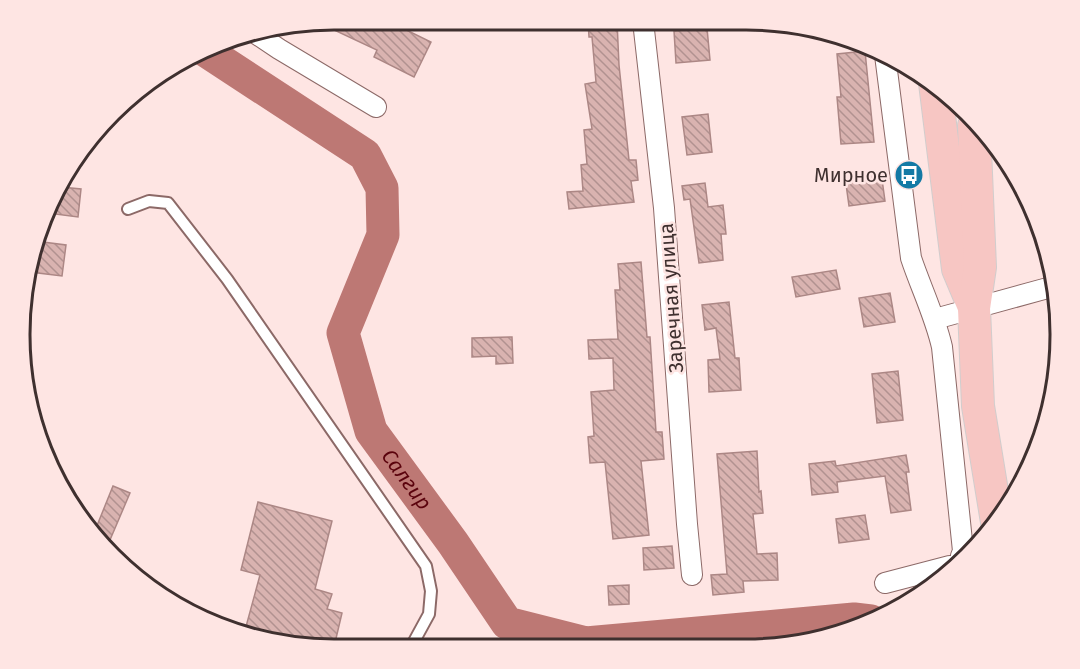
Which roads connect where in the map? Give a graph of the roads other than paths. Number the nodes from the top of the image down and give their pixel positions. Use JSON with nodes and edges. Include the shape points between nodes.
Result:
{"nodes":[{"id":1,"x":644,"y":30,"type":"edge"},
{"id":2,"x":263,"y":38,"type":"edge"},
{"id":3,"x":886,"y":64,"type":"edge"},
{"id":4,"x":937,"y":98,"type":"edge"},
{"id":5,"x":376,"y":107,"type":"dead end"},
{"id":6,"x":974,"y":134,"type":"edge"},
{"id":7,"x":128,"y":209,"type":"dead end"},
{"id":8,"x":1046,"y":288,"type":"edge"},
{"id":9,"x":974,"y":308,"type":"junction"},
{"id":10,"x":935,"y":319,"type":"junction"},
{"id":11,"x":996,"y":507,"type":"edge"},
{"id":12,"x":963,"y":548,"type":"edge"},
{"id":13,"x":939,"y":569,"type":"edge"},
{"id":14,"x":692,"y":575,"type":"dead end"},
{"id":15,"x":885,"y":583,"type":"dead end"},
{"id":16,"x":415,"y":639,"type":"edge"}],
"edges":[{"from":1,"to":14,"type":"street","name":"Заречная улица","via":[[664,208]]},
{"from":2,"to":5,"type":"street"},
{"from":3,"to":10,"type":"street","via":[[911,258]]},
{"from":4,"to":9,"type":"main road","via":[[958,269]]},
{"from":6,"to":9,"type":"main road","via":[[980,267]]},
{"from":7,"to":16,"type":"lane","via":[[149,201],[168,203],[227,279],[426,566],[429,614]]},
{"from":8,"to":9,"type":"street"},
{"from":9,"to":10,"type":"street"},
{"from":9,"to":11,"type":"main road","via":[[978,406]]},
{"from":10,"to":12,"type":"street","via":[[942,346]]},
{"from":13,"to":15,"type":"street"}]}
